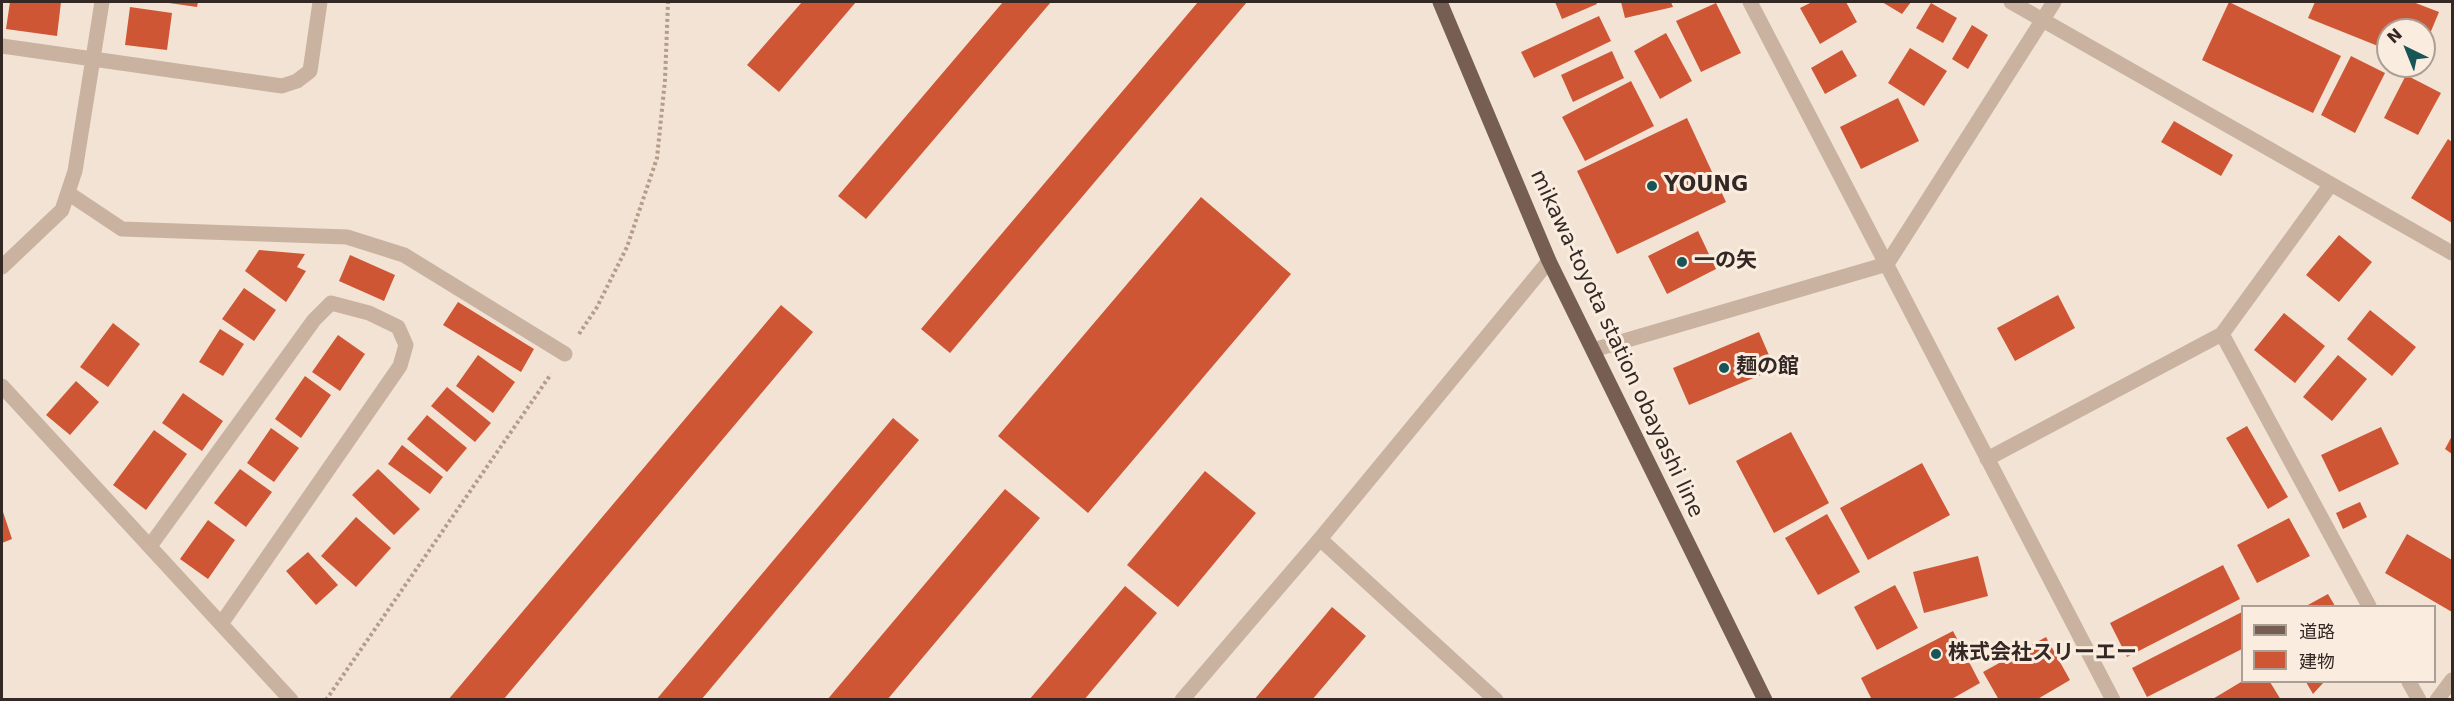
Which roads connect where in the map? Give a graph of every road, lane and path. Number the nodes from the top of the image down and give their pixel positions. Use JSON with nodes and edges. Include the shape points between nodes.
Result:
{"nodes":[{"id":1,"x":102,"y":2,"type":"edge"},
{"id":2,"x":320,"y":2,"type":"edge"},
{"id":3,"x":668,"y":2,"type":"edge"},
{"id":4,"x":1440,"y":2,"type":"edge"},
{"id":5,"x":1750,"y":2,"type":"edge"},
{"id":6,"x":2011,"y":2,"type":"edge"},
{"id":7,"x":2054,"y":2,"type":"edge"},
{"id":8,"x":2044,"y":19,"type":"junction"},
{"id":9,"x":2,"y":46,"type":"edge"},
{"id":10,"x":94,"y":60,"type":"junction"},
{"id":11,"x":2331,"y":184,"type":"junction"},
{"id":12,"x":68,"y":193,"type":"junction"},
{"id":13,"x":2452,"y":253,"type":"edge"},
{"id":14,"x":1549,"y":261,"type":"junction"},
{"id":15,"x":1887,"y":264,"type":"junction"},
{"id":16,"x":2,"y":267,"type":"edge"},
{"id":17,"x":2222,"y":334,"type":"junction"},
{"id":18,"x":1593,"y":350,"type":"junction"},
{"id":19,"x":565,"y":354,"type":"junction"},
{"id":20,"x":2,"y":386,"type":"edge"},
{"id":21,"x":1987,"y":459,"type":"junction"},
{"id":22,"x":1320,"y":539,"type":"junction"},
{"id":23,"x":150,"y":546,"type":"junction"},
{"id":24,"x":2368,"y":605,"type":"edge"},
{"id":25,"x":221,"y":624,"type":"junction"},
{"id":26,"x":2452,"y":680,"type":"edge"},
{"id":27,"x":2410,"y":683,"type":"edge"},
{"id":28,"x":291,"y":699,"type":"edge"},
{"id":29,"x":326,"y":699,"type":"edge"},
{"id":30,"x":1182,"y":699,"type":"edge"},
{"id":31,"x":1496,"y":699,"type":"edge"},
{"id":32,"x":1765,"y":699,"type":"edge"},
{"id":33,"x":2113,"y":699,"type":"edge"},
{"id":34,"x":2419,"y":699,"type":"edge"},
{"id":35,"x":2437,"y":699,"type":"edge"}],
"edges":[{"from":1,"to":10,"type":"street"},
{"from":2,"to":10,"type":"street","via":[[310,71],[282,86]]},
{"from":3,"to":19,"type":"path","via":[[657,158],[627,247],[597,308]]},
{"from":4,"to":14,"type":"main road","name":"mikawa-toyota station obayashi line"},
{"from":5,"to":15,"type":"street"},
{"from":6,"to":8,"type":"street"},
{"from":7,"to":8,"type":"street"},
{"from":8,"to":11,"type":"street"},
{"from":8,"to":15,"type":"street"},
{"from":9,"to":10,"type":"street"},
{"from":10,"to":12,"type":"street"},
{"from":11,"to":13,"type":"street"},
{"from":11,"to":17,"type":"street"},
{"from":12,"to":16,"type":"street","via":[[62,210]]},
{"from":12,"to":19,"type":"street","via":[[122,229],[347,237],[404,255]]},
{"from":14,"to":18,"type":"main road","name":"mikawa-toyota station obayashi line"},
{"from":14,"to":22,"type":"street"},
{"from":15,"to":18,"type":"street"},
{"from":15,"to":21,"type":"street"},
{"from":17,"to":21,"type":"street"},
{"from":17,"to":24,"type":"street"},
{"from":18,"to":32,"type":"main road","name":"mikawa-toyota station obayashi line"},
{"from":19,"to":29,"type":"path"},
{"from":20,"to":23,"type":"street"},
{"from":21,"to":33,"type":"street"},
{"from":22,"to":30,"type":"street"},
{"from":22,"to":31,"type":"street"},
{"from":23,"to":25,"type":"street"},
{"from":23,"to":25,"type":"street","via":[[314,320],[331,303],[369,313],[398,327],[406,345],[400,366]]},
{"from":25,"to":28,"type":"street"},
{"from":26,"to":35,"type":"street"},
{"from":27,"to":34,"type":"street"}]}
